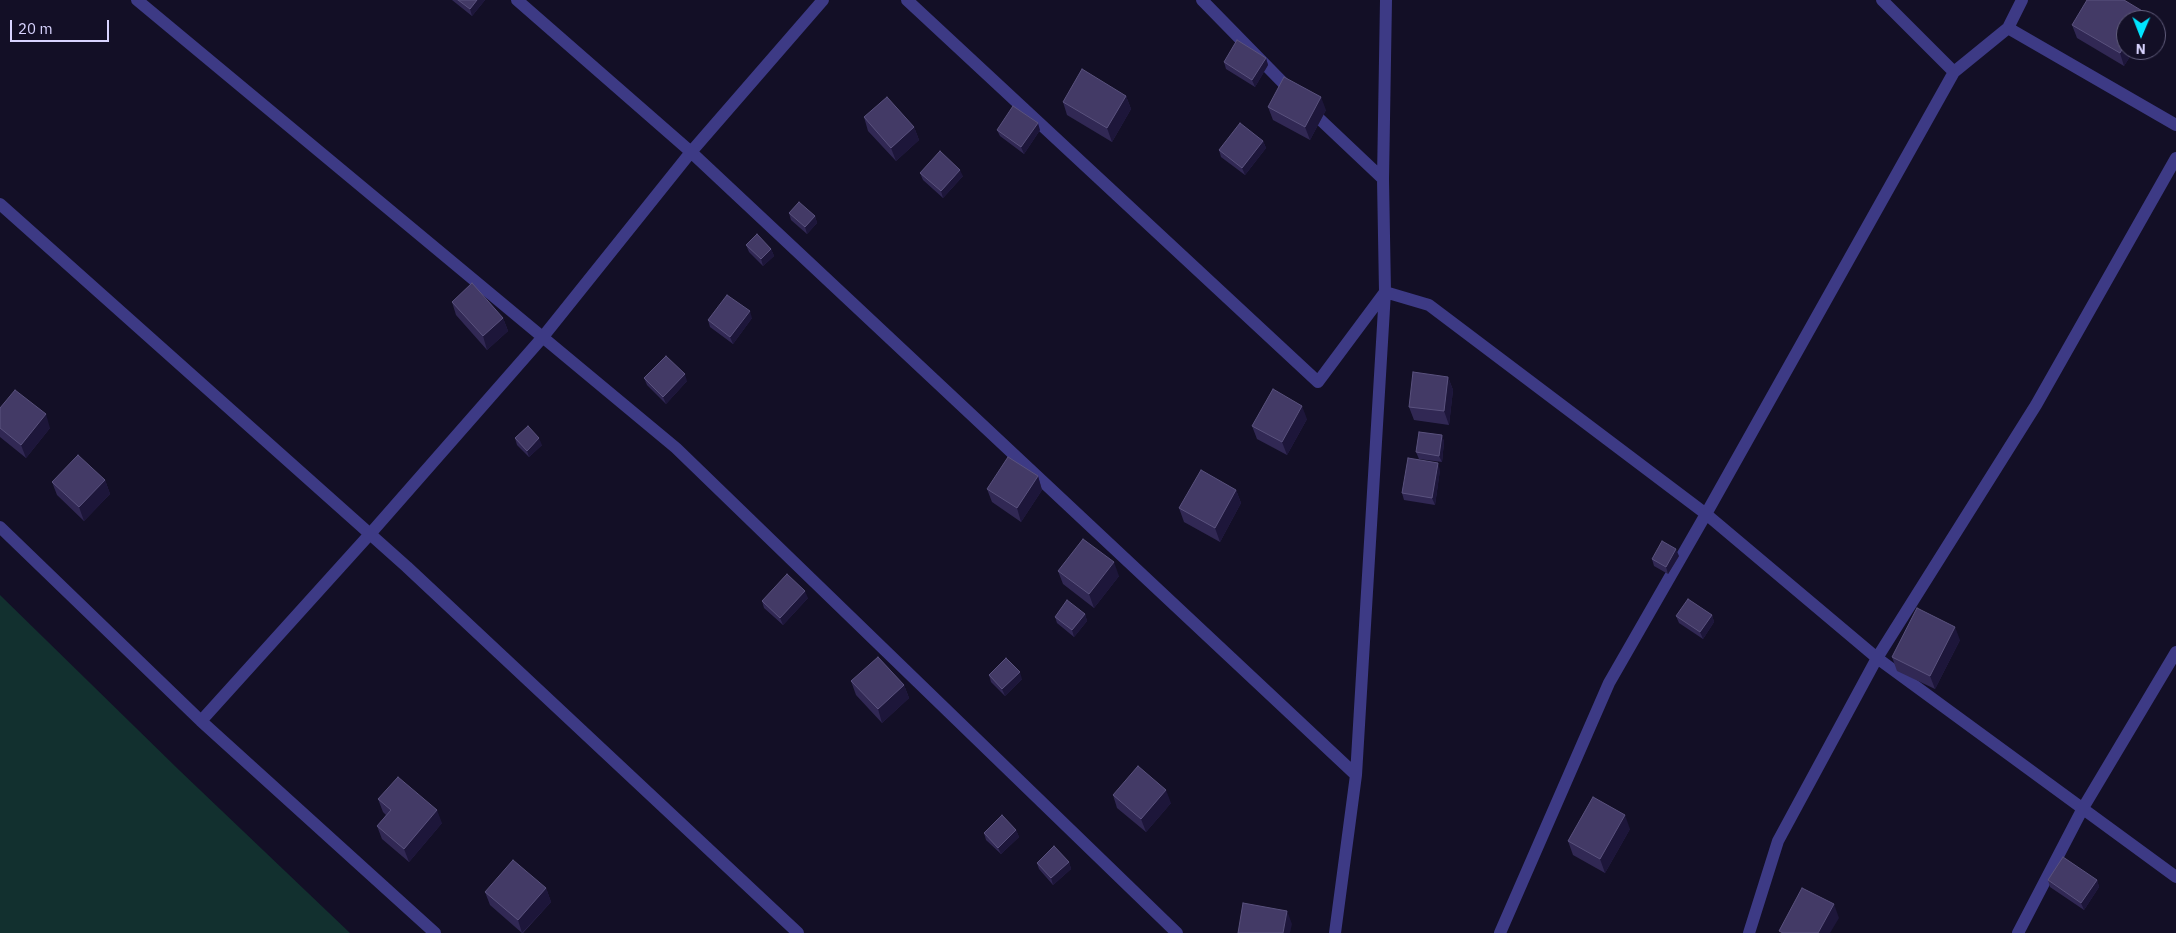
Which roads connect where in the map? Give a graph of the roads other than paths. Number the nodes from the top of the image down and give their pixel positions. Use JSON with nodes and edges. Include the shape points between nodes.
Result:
{"nodes":[{"id":1,"x":137,"y":0,"type":"edge"},
{"id":2,"x":517,"y":0,"type":"edge"},
{"id":3,"x":823,"y":0,"type":"edge"},
{"id":4,"x":907,"y":0,"type":"edge"},
{"id":5,"x":1202,"y":0,"type":"edge"},
{"id":6,"x":1386,"y":0,"type":"edge"},
{"id":7,"x":1882,"y":0,"type":"edge"},
{"id":8,"x":2022,"y":0,"type":"edge"},
{"id":9,"x":2008,"y":28,"type":"junction"},
{"id":10,"x":1954,"y":72,"type":"junction"},
{"id":11,"x":2176,"y":126,"type":"edge"},
{"id":12,"x":691,"y":152,"type":"junction"},
{"id":13,"x":2176,"y":158,"type":"edge"},
{"id":14,"x":1383,"y":179,"type":"junction"},
{"id":15,"x":0,"y":204,"type":"edge"},
{"id":16,"x":1385,"y":292,"type":"junction"},
{"id":17,"x":542,"y":338,"type":"junction"},
{"id":18,"x":1706,"y":514,"type":"junction"},
{"id":19,"x":0,"y":527,"type":"edge"},
{"id":20,"x":370,"y":534,"type":"junction"},
{"id":21,"x":2176,"y":652,"type":"edge"},
{"id":22,"x":1877,"y":658,"type":"junction"},
{"id":23,"x":201,"y":721,"type":"junction"},
{"id":24,"x":1356,"y":776,"type":"junction"},
{"id":25,"x":2083,"y":808,"type":"junction"},
{"id":26,"x":2176,"y":877,"type":"edge"},
{"id":27,"x":435,"y":933,"type":"edge"},
{"id":28,"x":798,"y":933,"type":"edge"},
{"id":29,"x":1177,"y":933,"type":"edge"},
{"id":30,"x":1334,"y":933,"type":"edge"},
{"id":31,"x":1500,"y":933,"type":"edge"},
{"id":32,"x":1749,"y":933,"type":"edge"},
{"id":33,"x":2018,"y":933,"type":"edge"}],
"edges":[{"from":1,"to":17,"type":"street"},
{"from":2,"to":12,"type":"street"},
{"from":3,"to":12,"type":"street"},
{"from":4,"to":16,"type":"street","via":[[1318,382]]},
{"from":5,"to":14,"type":"street"},
{"from":6,"to":14,"type":"street"},
{"from":7,"to":10,"type":"street"},
{"from":8,"to":9,"type":"street"},
{"from":9,"to":10,"type":"street"},
{"from":9,"to":11,"type":"street"},
{"from":10,"to":18,"type":"street"},
{"from":12,"to":17,"type":"street"},
{"from":12,"to":24,"type":"street"},
{"from":13,"to":22,"type":"street","via":[[2036,405]]},
{"from":14,"to":16,"type":"street"},
{"from":15,"to":20,"type":"street"},
{"from":16,"to":18,"type":"street","via":[[1429,305]]},
{"from":16,"to":24,"type":"street"},
{"from":17,"to":20,"type":"street"},
{"from":17,"to":29,"type":"street","via":[[676,448]]},
{"from":18,"to":22,"type":"street"},
{"from":18,"to":31,"type":"street","via":[[1609,682]]},
{"from":19,"to":23,"type":"street"},
{"from":20,"to":23,"type":"street"},
{"from":20,"to":28,"type":"street"},
{"from":21,"to":25,"type":"street"},
{"from":22,"to":25,"type":"street"},
{"from":22,"to":32,"type":"street","via":[[1778,841]]},
{"from":23,"to":27,"type":"street"},
{"from":24,"to":30,"type":"street"},
{"from":25,"to":26,"type":"street"},
{"from":25,"to":33,"type":"street"}]}
